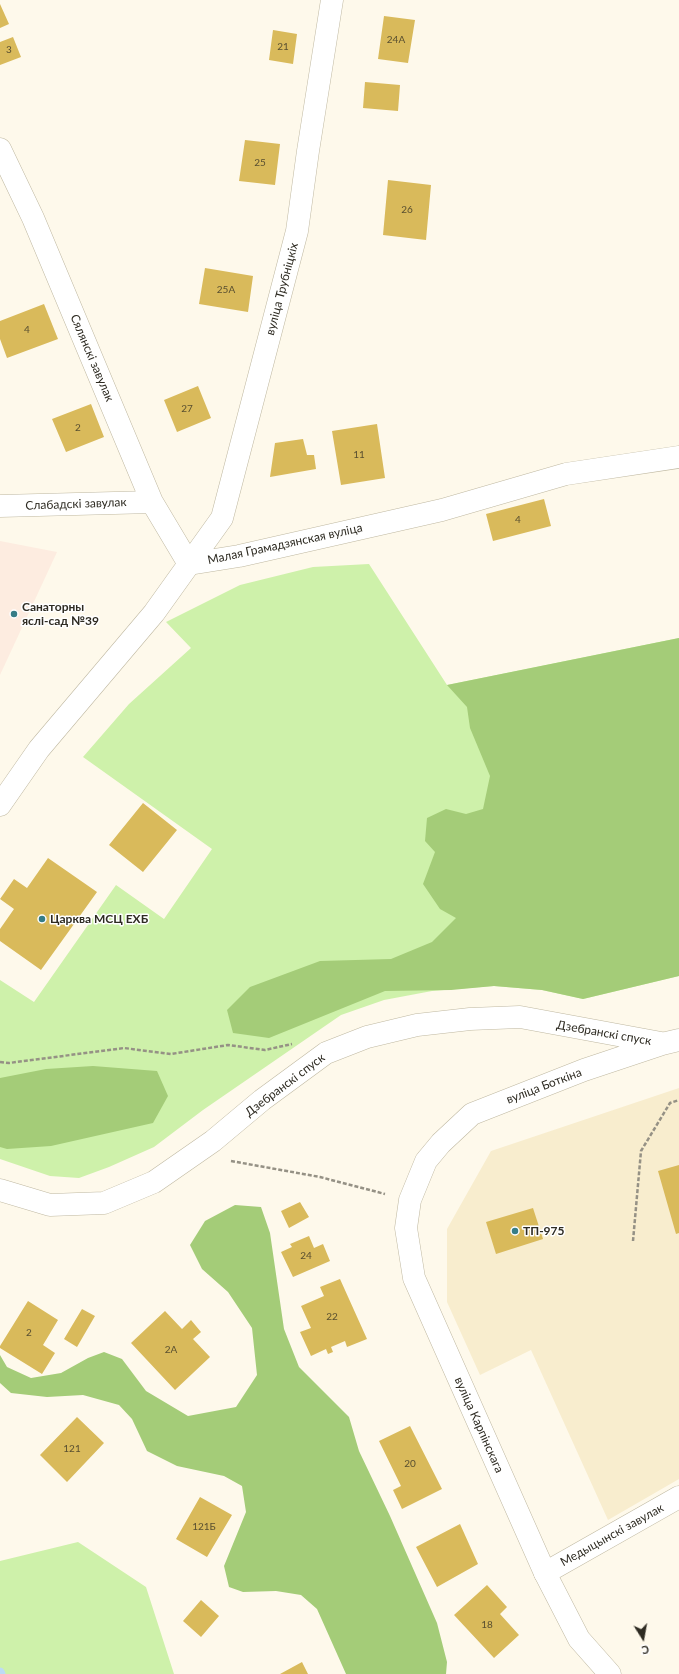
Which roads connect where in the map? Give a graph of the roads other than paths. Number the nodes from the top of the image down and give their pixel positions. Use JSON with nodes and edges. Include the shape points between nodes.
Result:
{"nodes":[{"id":1,"x":332,"y":0,"type":"edge"},
{"id":2,"x":0,"y":149,"type":"edge"},
{"id":3,"x":679,"y":457,"type":"edge"},
{"id":4,"x":152,"y":502,"type":"junction"},
{"id":5,"x":0,"y":506,"type":"edge"},
{"id":6,"x":189,"y":564,"type":"junction"},
{"id":7,"x":0,"y":806,"type":"edge"},
{"id":8,"x":671,"y":1042,"type":"edge"},
{"id":9,"x":426,"y":1161,"type":"joint"},
{"id":10,"x":0,"y":1190,"type":"edge"},
{"id":11,"x":679,"y":1497,"type":"edge"},
{"id":12,"x":545,"y":1573,"type":"junction"},
{"id":13,"x":610,"y":1674,"type":"edge"}],
"edges":[{"from":1,"to":6,"type":"street","name":"вуліца Трубніцкіх","via":[[295,238],[222,518]]},
{"from":2,"to":4,"type":"street","name":"Сялянскі завулак","via":[[33,218]]},
{"from":3,"to":6,"type":"street","name":"Малая Грамадзянская вуліца","via":[[566,474],[442,510],[239,556]]},
{"from":4,"to":5,"type":"street","name":"Слабадскі завулак"},
{"from":4,"to":6,"type":"street","name":"Сялянскі завулак"},
{"from":6,"to":7,"type":"street","via":[[154,613],[39,749]]},
{"from":8,"to":9,"type":"street","name":"вуліца Боткіна","via":[[584,1070],[472,1114]]},
{"from":8,"to":10,"type":"street","name":"Дзебранскі спуск","via":[[520,1017],[417,1025],[367,1037],[326,1053],[262,1100],[213,1141],[154,1182],[104,1203],[50,1205]]},
{"from":9,"to":12,"type":"street","name":"вуліца Карпінскага","via":[[410,1200],[406,1228],[414,1278]]},
{"from":11,"to":12,"type":"street","name":"Медыцынскі завулак"},
{"from":12,"to":13,"type":"street","name":"вуліца Карпінскага","via":[[579,1639]]}]}
